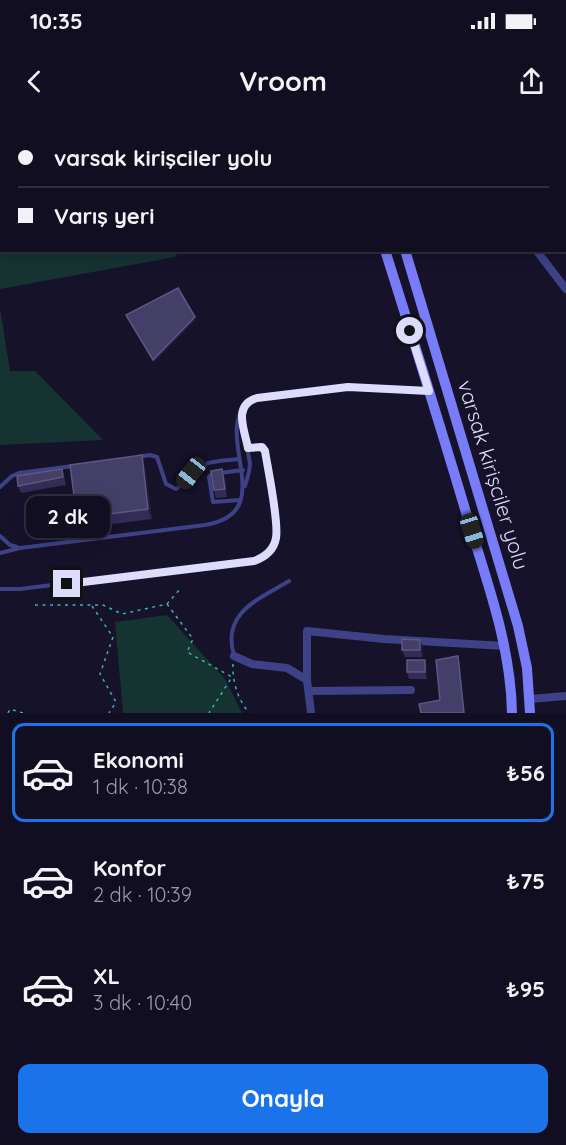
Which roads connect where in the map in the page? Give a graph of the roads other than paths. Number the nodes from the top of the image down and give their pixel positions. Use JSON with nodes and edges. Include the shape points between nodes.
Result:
{"nodes":[{"id":1,"x":386,"y":252,"type":"edge"},
{"id":2,"x":406,"y":252,"type":"edge"},
{"id":3,"x":538,"y":252,"type":"edge"},
{"id":4,"x":566,"y":290,"type":"edge"},
{"id":5,"x":429,"y":391,"type":"junction"},
{"id":6,"x":241,"y":411,"type":"junction"},
{"id":7,"x":248,"y":448,"type":"junction"},
{"id":8,"x":127,"y":458,"type":"edge"},
{"id":9,"x":239,"y":459,"type":"junction"},
{"id":10,"x":81,"y":465,"type":"edge"},
{"id":11,"x":243,"y":470,"type":"junction"},
{"id":12,"x":0,"y":487,"type":"edge"},
{"id":13,"x":244,"y":489,"type":"junction"},
{"id":14,"x":240,"y":500,"type":"junction"},
{"id":15,"x":0,"y":536,"type":"edge"},
{"id":16,"x":20,"y":548,"type":"junction"},
{"id":17,"x":0,"y":553,"type":"edge"},
{"id":18,"x":289,"y":581,"type":"dead end"},
{"id":19,"x":0,"y":589,"type":"edge"},
{"id":20,"x":504,"y":646,"type":"junction"},
{"id":21,"x":234,"y":656,"type":"joint"},
{"id":22,"x":307,"y":680,"type":"junction"},
{"id":23,"x":411,"y":690,"type":"dead end"},
{"id":24,"x":309,"y":691,"type":"junction"},
{"id":25,"x":566,"y":696,"type":"edge"},
{"id":26,"x":530,"y":699,"type":"junction"},
{"id":27,"x":311,"y":713,"type":"edge"},
{"id":28,"x":512,"y":713,"type":"edge"},
{"id":29,"x":530,"y":713,"type":"edge"}],
"edges":[{"from":1,"to":5,"type":"street","name":"varsak kirişciler yolu"},
{"from":2,"to":26,"type":"street","name":"varsak kirişciler yolu","via":[[518,626]]},
{"from":3,"to":4,"type":"street"},
{"from":5,"to":6,"type":"lane","via":[[348,387],[257,398]]},
{"from":5,"to":20,"type":"street","name":"varsak kirişciler yolu"},
{"from":6,"to":7,"type":"lane"},
{"from":6,"to":9,"type":"lane","via":[[236,426]]},
{"from":7,"to":13,"type":"lane","via":[[249,472]]},
{"from":7,"to":19,"type":"lane","via":[[258,446],[265,451],[276,528],[273,545],[259,559]]},
{"from":8,"to":9,"type":"lane","via":[[157,457],[166,484],[176,489],[202,465]]},
{"from":9,"to":11,"type":"lane"},
{"from":10,"to":12,"type":"lane","via":[[19,473]]},
{"from":11,"to":13,"type":"lane"},
{"from":11,"to":14,"type":"lane","via":[[209,477],[213,502]]},
{"from":13,"to":14,"type":"lane"},
{"from":14,"to":16,"type":"lane","via":[[232,513],[214,523]]},
{"from":15,"to":16,"type":"lane"},
{"from":16,"to":17,"type":"lane"},
{"from":18,"to":21,"type":"lane","via":[[242,609],[234,623],[230,644]]},
{"from":20,"to":22,"type":"street","via":[[307,632]]},
{"from":20,"to":28,"type":"street","name":"varsak kirişciler yolu"},
{"from":21,"to":22,"type":"street","via":[[252,664],[287,668]]},
{"from":22,"to":24,"type":"street"},
{"from":23,"to":24,"type":"street"},
{"from":24,"to":27,"type":"street"},
{"from":25,"to":26,"type":"street"},
{"from":26,"to":29,"type":"street","name":"varsak kirişciler yolu"}]}
